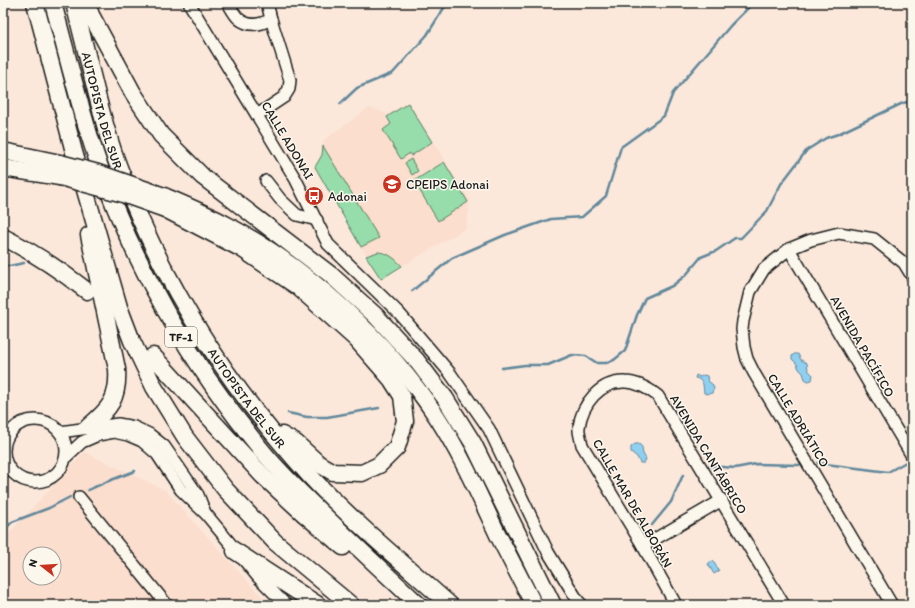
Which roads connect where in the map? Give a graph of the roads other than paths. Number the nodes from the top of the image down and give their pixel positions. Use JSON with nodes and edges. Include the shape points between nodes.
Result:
{"nodes":[{"id":1,"x":35,"y":3,"type":"edge"},
{"id":2,"x":53,"y":3,"type":"edge"},
{"id":3,"x":74,"y":3,"type":"edge"},
{"id":4,"x":87,"y":3,"type":"edge"},
{"id":5,"x":189,"y":3,"type":"edge"},
{"id":6,"x":228,"y":3,"type":"edge"},
{"id":7,"x":267,"y":3,"type":"edge"},
{"id":8,"x":270,"y":19,"type":"junction"},
{"id":9,"x":257,"y":115,"type":"junction"},
{"id":10,"x":3,"y":151,"type":"edge"},
{"id":11,"x":74,"y":152,"type":"junction"},
{"id":12,"x":3,"y":168,"type":"edge"},
{"id":13,"x":60,"y":170,"type":"junction"},
{"id":14,"x":266,"y":181,"type":"dead end"},
{"id":15,"x":165,"y":202,"type":"junction"},
{"id":16,"x":317,"y":220,"type":"junction"},
{"id":17,"x":3,"y":237,"type":"edge"},
{"id":18,"x":789,"y":249,"type":"junction"},
{"id":19,"x":912,"y":276,"type":"edge"},
{"id":20,"x":87,"y":291,"type":"dead end"},
{"id":21,"x":153,"y":356,"type":"dead end"},
{"id":22,"x":582,"y":412,"type":"joint"},
{"id":23,"x":267,"y":426,"type":"junction"},
{"id":24,"x":88,"y":427,"type":"junction"},
{"id":25,"x":60,"y":432,"type":"junction"},
{"id":26,"x":912,"y":456,"type":"edge"},
{"id":27,"x":66,"y":457,"type":"junction"},
{"id":28,"x":79,"y":497,"type":"dead end"},
{"id":29,"x":722,"y":500,"type":"junction"},
{"id":30,"x":206,"y":514,"type":"junction"},
{"id":31,"x":643,"y":546,"type":"junction"},
{"id":32,"x":235,"y":551,"type":"junction"},
{"id":33,"x":374,"y":564,"type":"junction"},
{"id":34,"x":167,"y":605,"type":"edge"},
{"id":35,"x":286,"y":605,"type":"edge"},
{"id":36,"x":318,"y":605,"type":"edge"},
{"id":37,"x":352,"y":605,"type":"edge"},
{"id":38,"x":419,"y":605,"type":"edge"},
{"id":39,"x":450,"y":605,"type":"edge"},
{"id":40,"x":534,"y":605,"type":"edge"},
{"id":41,"x":553,"y":605,"type":"edge"},
{"id":42,"x":582,"y":605,"type":"edge"},
{"id":43,"x":676,"y":605,"type":"edge"},
{"id":44,"x":784,"y":605,"type":"edge"},
{"id":45,"x":892,"y":605,"type":"edge"}],
"edges":[{"from":1,"to":11,"type":"highway"},
{"from":2,"to":33,"type":"highway","name":"AUTOPISTA DEL SUR","number":"TF-1","via":[[81,112],[96,158],[129,241],[169,316],[213,386],[264,453],[294,487]]},
{"from":3,"to":23,"type":"highway","name":"AUTOPISTA DEL SUR","number":"TF-1","via":[[105,123],[121,174],[140,219],[179,296],[206,341]]},
{"from":4,"to":41,"type":"highway","via":[[133,93],[161,135],[203,177],[331,275],[376,316],[417,361],[445,398],[473,443]]},
{"from":5,"to":9,"type":"street","name":"CALLE ADONAI"},
{"from":6,"to":8,"type":"street","via":[[238,19],[252,25],[263,24]]},
{"from":7,"to":8,"type":"street"},
{"from":8,"to":9,"type":"street","via":[[290,80],[289,89],[284,97]]},
{"from":9,"to":16,"type":"street","name":"CALLE ADONAI"},
{"from":10,"to":13,"type":"highway"},
{"from":11,"to":24,"type":"highway","via":[[118,383],[116,395],[110,406]]},
{"from":11,"to":37,"type":"highway","via":[[119,306],[132,341],[154,386],[185,436],[225,489],[275,542]]},
{"from":12,"to":13,"type":"highway"},
{"from":13,"to":15,"type":"highway","bridge":true,"via":[[120,193]]},
{"from":14,"to":16,"type":"street","via":[[297,215]]},
{"from":15,"to":23,"type":"highway","via":[[298,287],[356,339],[391,379],[402,396],[405,421],[397,448],[379,465],[362,473],[333,472],[319,464],[296,443]]},
{"from":15,"to":40,"type":"highway","via":[[227,225],[272,252],[337,302],[369,333],[405,374],[436,417],[471,478]]},
{"from":16,"to":42,"type":"street","name":"CALLE ADONAI","via":[[328,244],[399,313],[450,373],[489,429],[548,552]]},
{"from":17,"to":20,"type":"highway","via":[[62,272]]},
{"from":18,"to":19,"type":"street","name":"CALLE ADRIÁTICO","via":[[839,233],[874,239],[904,263]]},
{"from":18,"to":26,"type":"street","name":"AVENIDA PACÍFICO"},
{"from":18,"to":45,"type":"street","name":"CALLE ADRIÁTICO","via":[[764,269],[750,292],[742,321],[747,359]]},
{"from":21,"to":33,"type":"highway","via":[[263,476],[341,546]]},
{"from":22,"to":29,"type":"street","name":"AVENIDA CANTÁBRICO","via":[[589,399],[599,390],[612,384],[625,382],[647,388],[658,396]]},
{"from":22,"to":31,"type":"street","name":"CALLE MAR DE ALBORÁN","via":[[579,428],[582,445]]},
{"from":23,"to":39,"type":"highway","name":"AUTOPISTA DEL SUR","number":"TF-1","via":[[343,510]]},
{"from":24,"to":25,"type":"street"},
{"from":24,"to":30,"type":"street","via":[[118,424],[134,427],[149,434],[164,446],[198,496]]},
{"from":25,"to":27,"type":"street","via":[[66,443]]},
{"from":25,"to":27,"type":"street","via":[[49,423],[36,419],[22,422],[11,431],[5,444],[5,458],[16,475],[36,482],[49,479],[60,469]]},
{"from":27,"to":30,"type":"street","via":[[82,442],[98,435],[114,432],[128,435],[142,441],[157,454],[181,490]]},
{"from":28,"to":34,"type":"street"},
{"from":29,"to":31,"type":"street"},
{"from":29,"to":44,"type":"street","name":"AVENIDA CANTÁBRICO"},
{"from":30,"to":32,"type":"street"},
{"from":31,"to":43,"type":"street","name":"CALLE MAR DE ALBORÁN"},
{"from":32,"to":35,"type":"street"},
{"from":32,"to":36,"type":"highway"},
{"from":33,"to":38,"type":"highway","name":"AUTOPISTA DEL SUR","number":"TF-1"}]}
